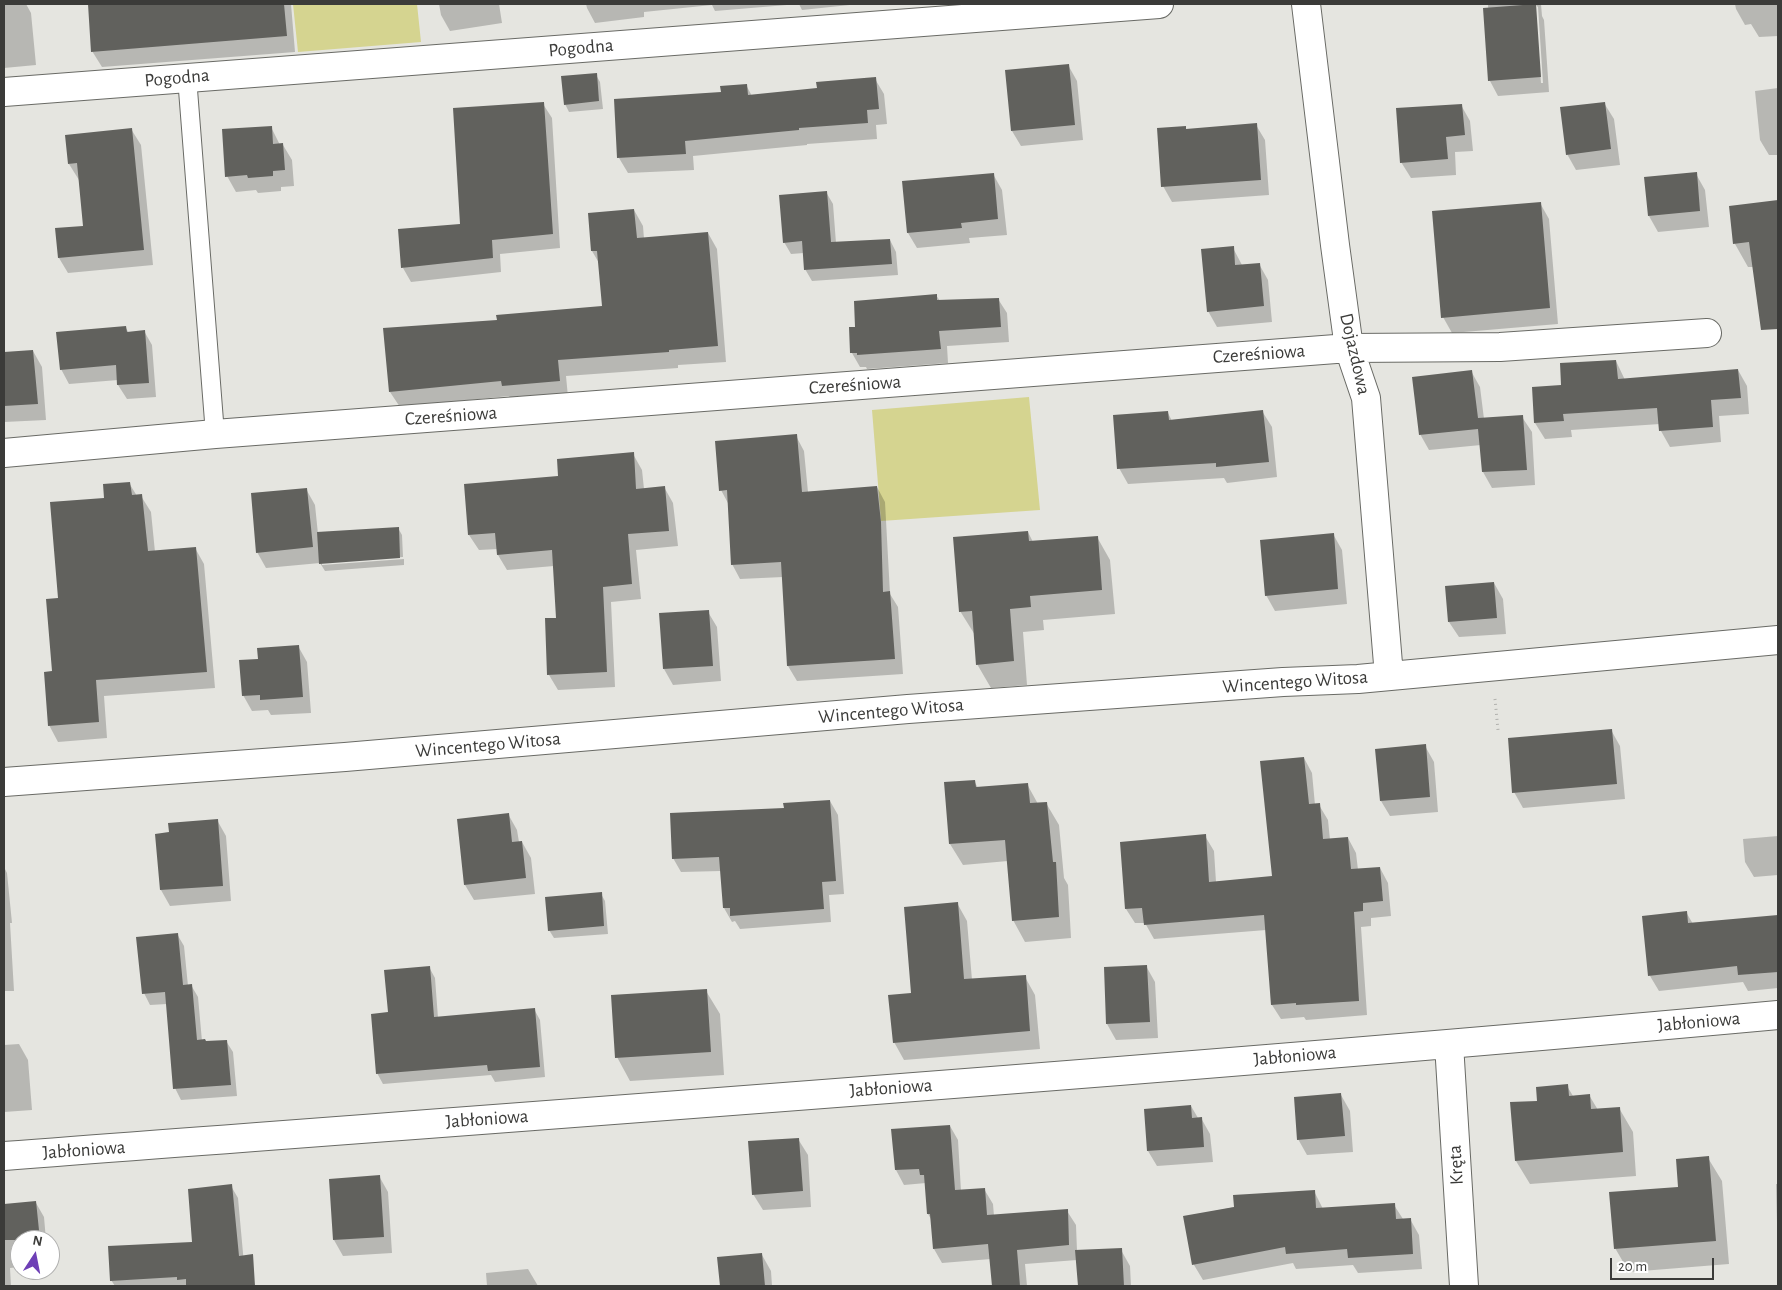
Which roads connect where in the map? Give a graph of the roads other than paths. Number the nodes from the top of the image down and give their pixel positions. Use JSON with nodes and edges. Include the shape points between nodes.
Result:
{"nodes":[{"id":1,"x":1159,"y":4,"type":"edge"},
{"id":2,"x":1306,"y":4,"type":"edge"},
{"id":3,"x":187,"y":77,"type":"junction"},
{"id":4,"x":4,"y":92,"type":"edge"},
{"id":5,"x":1707,"y":333,"type":"dead end"},
{"id":6,"x":1350,"y":348,"type":"junction"},
{"id":7,"x":215,"y":434,"type":"junction"},
{"id":8,"x":4,"y":453,"type":"edge"},
{"id":9,"x":1778,"y":640,"type":"edge"},
{"id":10,"x":1389,"y":676,"type":"junction"},
{"id":11,"x":4,"y":782,"type":"edge"},
{"id":12,"x":1778,"y":1015,"type":"edge"},
{"id":13,"x":1449,"y":1044,"type":"junction"},
{"id":14,"x":4,"y":1156,"type":"edge"},
{"id":15,"x":1464,"y":1286,"type":"edge"}],
"edges":[{"from":1,"to":3,"type":"street","name":"Pogodna"},
{"from":2,"to":6,"type":"street","name":"Dojazdowa"},
{"from":3,"to":4,"type":"street","name":"Pogodna"},
{"from":3,"to":7,"type":"lane"},
{"from":5,"to":6,"type":"street","name":"Czereśniowa","via":[[1500,347]]},
{"from":6,"to":7,"type":"street","name":"Czereśniowa"},
{"from":6,"to":10,"type":"street","name":"Dojazdowa","via":[[1366,398]]},
{"from":7,"to":8,"type":"street","name":"Czereśniowa"},
{"from":9,"to":10,"type":"street","name":"Wincentego Witosa"},
{"from":10,"to":11,"type":"street","name":"Wincentego Witosa","via":[[908,709]]},
{"from":12,"to":13,"type":"street","name":"Jabłoniowa"},
{"from":13,"to":14,"type":"street","name":"Jabłoniowa"},
{"from":13,"to":15,"type":"street","name":"Kręta"}]}
